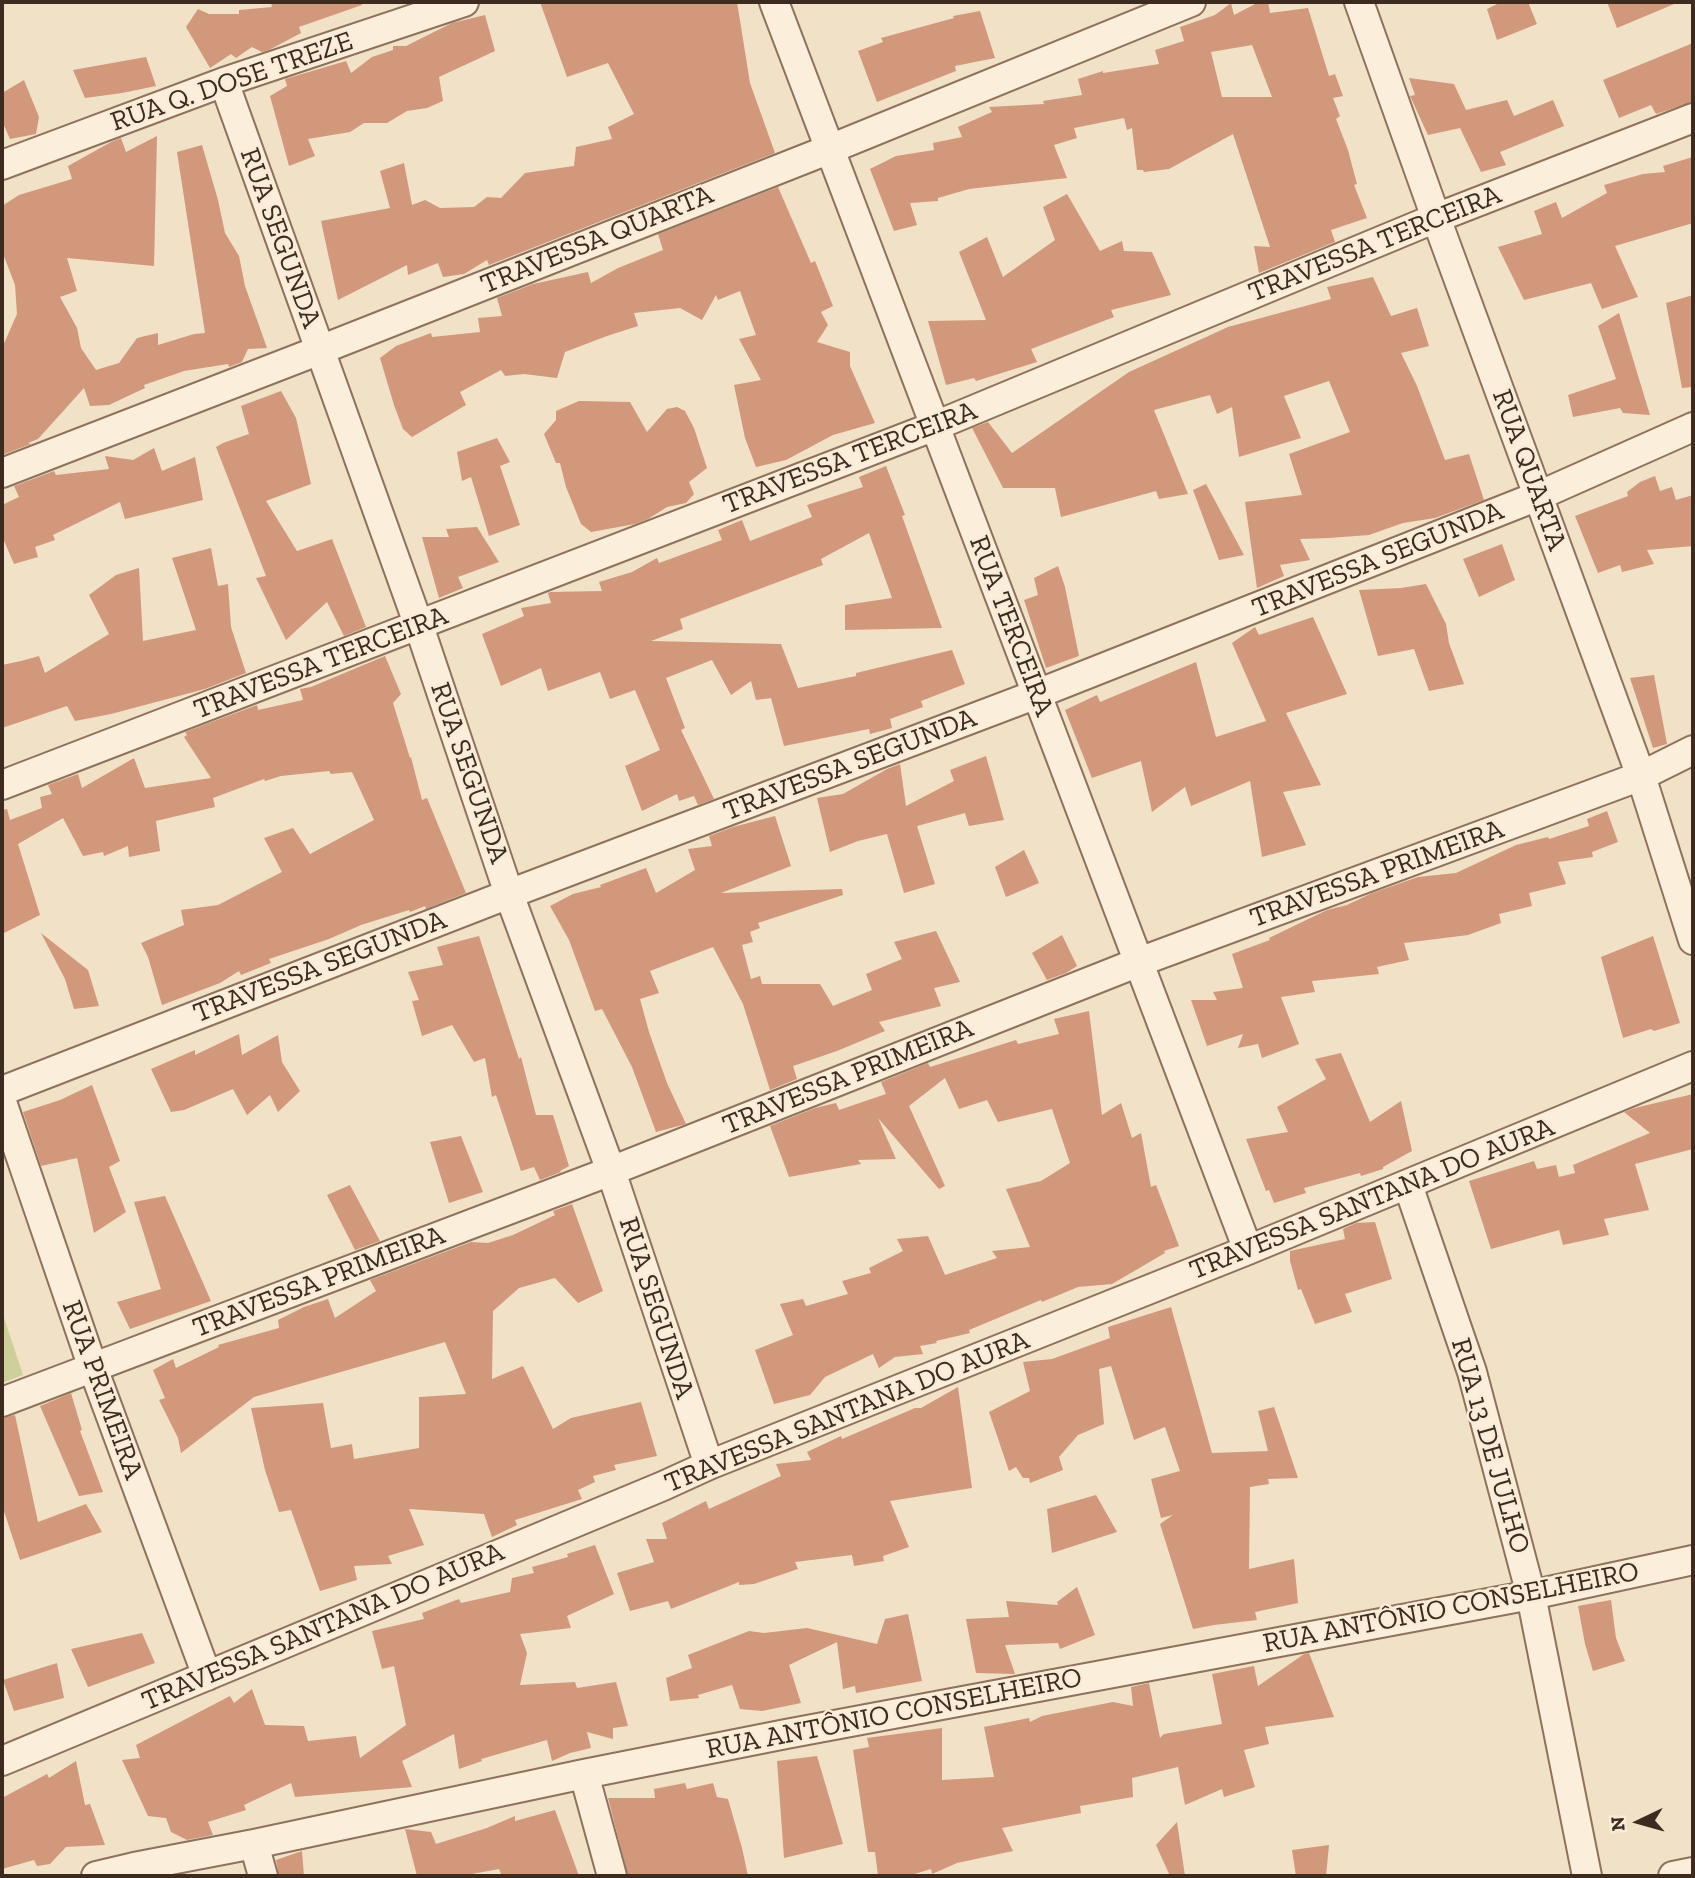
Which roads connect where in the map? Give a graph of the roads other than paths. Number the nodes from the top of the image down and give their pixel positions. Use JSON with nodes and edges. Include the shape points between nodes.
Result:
{"nodes":[{"id":1,"x":464,"y":2,"type":"edge"},
{"id":2,"x":774,"y":2,"type":"edge"},
{"id":3,"x":1191,"y":2,"type":"edge"},
{"id":4,"x":1359,"y":2,"type":"edge"},
{"id":5,"x":224,"y":82,"type":"junction"},
{"id":6,"x":1693,"y":118,"type":"edge"},
{"id":7,"x":830,"y":149,"type":"junction"},
{"id":8,"x":2,"y":165,"type":"edge"},
{"id":9,"x":1436,"y":218,"type":"junction"},
{"id":10,"x":320,"y":350,"type":"junction"},
{"id":11,"x":935,"y":426,"type":"junction"},
{"id":12,"x":1693,"y":427,"type":"edge"},
{"id":13,"x":2,"y":473,"type":"edge"},
{"id":14,"x":1538,"y":496,"type":"junction"},
{"id":15,"x":419,"y":626,"type":"junction"},
{"id":16,"x":1037,"y":694,"type":"junction"},
{"id":17,"x":1693,"y":750,"type":"edge"},
{"id":18,"x":1641,"y":776,"type":"junction"},
{"id":19,"x":2,"y":785,"type":"edge"},
{"id":20,"x":509,"y":894,"type":"junction"},
{"id":21,"x":1693,"y":940,"type":"edge"},
{"id":22,"x":1139,"y":962,"type":"junction"},
{"id":23,"x":1693,"y":1066,"type":"edge"},
{"id":24,"x":2,"y":1091,"type":"edge"},
{"id":25,"x":2,"y":1102,"type":"edge"},
{"id":26,"x":611,"y":1171,"type":"junction"},
{"id":27,"x":1408,"y":1185,"type":"junction"},
{"id":28,"x":1248,"y":1250,"type":"junction"},
{"id":29,"x":93,"y":1368,"type":"junction"},
{"id":30,"x":2,"y":1402,"type":"edge"},
{"id":31,"x":709,"y":1465,"type":"junction"},
{"id":32,"x":1693,"y":1560,"type":"edge"},
{"id":33,"x":1531,"y":1595,"type":"junction"},
{"id":34,"x":207,"y":1675,"type":"junction"},
{"id":35,"x":2,"y":1761,"type":"edge"},
{"id":36,"x":584,"y":1774,"type":"junction"},
{"id":37,"x":254,"y":1844,"type":"junction"},
{"id":38,"x":1693,"y":1872,"type":"edge"},
{"id":39,"x":96,"y":1876,"type":"edge"},
{"id":40,"x":263,"y":1876,"type":"edge"},
{"id":41,"x":612,"y":1876,"type":"edge"},
{"id":42,"x":1587,"y":1876,"type":"edge"},
{"id":43,"x":1673,"y":1876,"type":"edge"}],
"edges":[{"from":1,"to":5,"type":"street","name":"RUA Q. DOSE TREZE"},
{"from":2,"to":7,"type":"street","name":"RUA TERCEIRA"},
{"from":3,"to":7,"type":"street","name":"TRAVESSA QUARTA"},
{"from":4,"to":9,"type":"street","name":"RUA QUARTA"},
{"from":5,"to":8,"type":"street","name":"RUA Q. DOSE TREZE"},
{"from":5,"to":10,"type":"street","name":"RUA SEGUNDA"},
{"from":6,"to":9,"type":"street","name":"TRAVESSA TERCEIRA"},
{"from":7,"to":10,"type":"street","name":"TRAVESSA QUARTA"},
{"from":7,"to":11,"type":"street","name":"RUA TERCEIRA"},
{"from":9,"to":11,"type":"street","name":"TRAVESSA TERCEIRA"},
{"from":9,"to":14,"type":"street","name":"RUA QUARTA"},
{"from":10,"to":13,"type":"street","name":"TRAVESSA QUARTA"},
{"from":10,"to":15,"type":"street","name":"RUA SEGUNDA"},
{"from":11,"to":15,"type":"street","name":"TRAVESSA TERCEIRA"},
{"from":11,"to":16,"type":"street","name":"RUA TERCEIRA"},
{"from":12,"to":14,"type":"street","name":"TRAVESSA SEGUNDA"},
{"from":14,"to":16,"type":"street","name":"TRAVESSA SEGUNDA"},
{"from":14,"to":18,"type":"street","name":"RUA QUARTA"},
{"from":15,"to":19,"type":"street","name":"TRAVESSA TERCEIRA"},
{"from":15,"to":20,"type":"street","name":"RUA SEGUNDA"},
{"from":16,"to":20,"type":"street","name":"TRAVESSA SEGUNDA"},
{"from":16,"to":22,"type":"street","name":"RUA TERCEIRA"},
{"from":17,"to":18,"type":"street","name":"TRAVESSA PRIMEIRA"},
{"from":18,"to":21,"type":"street","name":"RUA QUARTA"},
{"from":18,"to":22,"type":"street","name":"TRAVESSA PRIMEIRA"},
{"from":20,"to":24,"type":"street","name":"TRAVESSA SEGUNDA"},
{"from":20,"to":26,"type":"street","name":"RUA SEGUNDA"},
{"from":22,"to":26,"type":"street","name":"TRAVESSA PRIMEIRA"},
{"from":22,"to":28,"type":"street","name":"RUA TERCEIRA"},
{"from":23,"to":27,"type":"street","name":"TRAVESSA SANTANA DO AURA"},
{"from":25,"to":29,"type":"street","name":"RUA PRIMEIRA"},
{"from":26,"to":29,"type":"street","name":"TRAVESSA PRIMEIRA"},
{"from":26,"to":31,"type":"street","name":"RUA SEGUNDA"},
{"from":27,"to":28,"type":"street","name":"TRAVESSA SANTANA DO AURA"},
{"from":27,"to":33,"type":"street","name":"RUA 13 DE JULHO","via":[[1472,1372]]},
{"from":28,"to":31,"type":"street","name":"TRAVESSA SANTANA DO AURA"},
{"from":29,"to":30,"type":"street","name":"TRAVESSA PRIMEIRA"},
{"from":29,"to":34,"type":"street","name":"RUA PRIMEIRA"},
{"from":31,"to":34,"type":"street","name":"TRAVESSA SANTANA DO AURA"},
{"from":32,"to":33,"type":"street","name":"RUA ANTÔNIO CONSELHEIRO"},
{"from":33,"to":36,"type":"street","name":"RUA ANTÔNIO CONSELHEIRO"},
{"from":33,"to":42,"type":"street","name":"RUA 13 DE JULHO"},
{"from":34,"to":35,"type":"street","name":"TRAVESSA SANTANA DO AURA"},
{"from":36,"to":37,"type":"street","name":"RUA ANTÔNIO CONSELHEIRO"},
{"from":36,"to":41,"type":"street"},
{"from":37,"to":39,"type":"street","name":"RUA ANTÔNIO CONSELHEIRO"},
{"from":37,"to":40,"type":"street"},
{"from":38,"to":43,"type":"street"}]}
